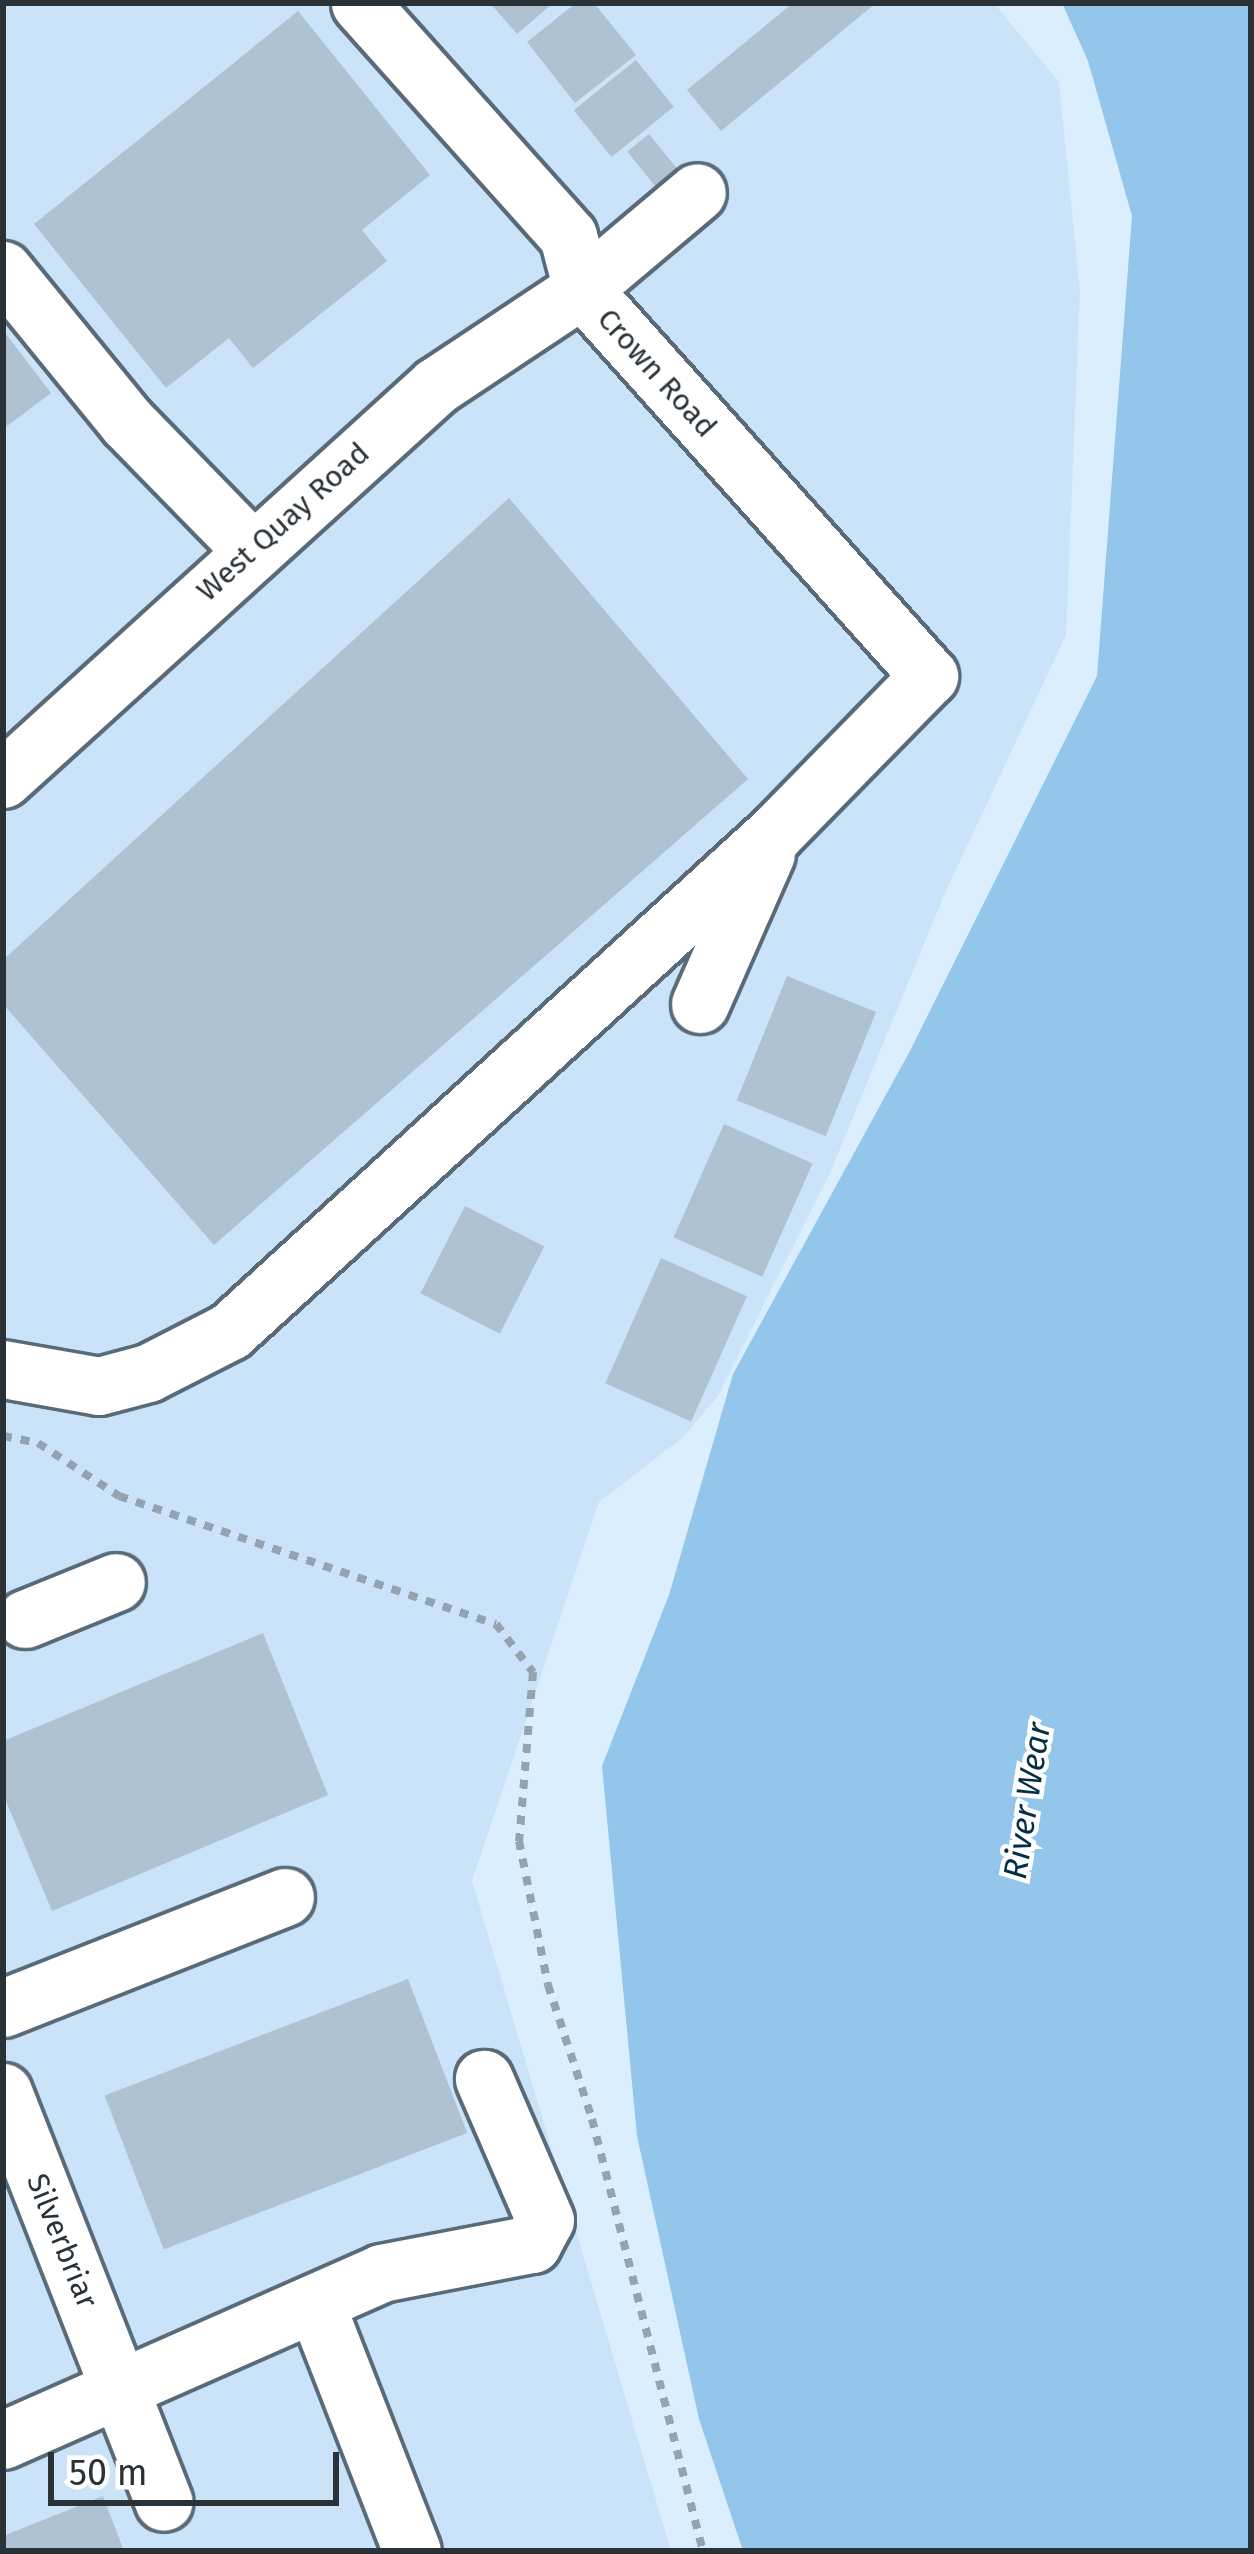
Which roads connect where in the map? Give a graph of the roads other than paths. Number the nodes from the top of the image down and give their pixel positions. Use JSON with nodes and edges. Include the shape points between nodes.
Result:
{"nodes":[{"id":1,"x":360,"y":3,"type":"edge"},
{"id":2,"x":697,"y":192,"type":"dead end"},
{"id":3,"x":3,"y":270,"type":"edge"},
{"id":4,"x":582,"y":289,"type":"junction"},
{"id":5,"x":252,"y":550,"type":"junction"},
{"id":6,"x":3,"y":779,"type":"edge"},
{"id":7,"x":775,"y":833,"type":"junction"},
{"id":8,"x":700,"y":1004,"type":"dead end"},
{"id":9,"x":3,"y":1369,"type":"edge"},
{"id":10,"x":116,"y":1582,"type":"dead end"},
{"id":11,"x":10,"y":1611,"type":"edge"},
{"id":12,"x":285,"y":1897,"type":"dead end"},
{"id":13,"x":3,"y":2008,"type":"edge"},
{"id":14,"x":484,"y":2079,"type":"dead end"},
{"id":15,"x":3,"y":2092,"type":"edge"},
{"id":16,"x":316,"y":2305,"type":"junction"},
{"id":17,"x":121,"y":2389,"type":"junction"},
{"id":18,"x":3,"y":2440,"type":"edge"},
{"id":19,"x":164,"y":2502,"type":"dead end"},
{"id":20,"x":412,"y":2551,"type":"edge"}],
"edges":[{"from":1,"to":4,"type":"street","name":"Crown Road","via":[[568,236]]},
{"from":2,"to":4,"type":"street","name":"West Quay Road"},
{"from":3,"to":5,"type":"street","via":[[127,422]]},
{"from":4,"to":5,"type":"street","name":"West Quay Road","via":[[436,386]]},
{"from":4,"to":7,"type":"street","name":"Crown Road","via":[[928,676]]},
{"from":5,"to":6,"type":"street","name":"West Quay Road"},
{"from":7,"to":8,"type":"street"},
{"from":7,"to":9,"type":"street","via":[[230,1331],[148,1373],[99,1386]]},
{"from":10,"to":11,"type":"street"},
{"from":12,"to":13,"type":"street"},
{"from":14,"to":16,"type":"street","via":[[545,2220],[532,2245],[381,2273]]},
{"from":15,"to":17,"type":"street","name":"Silverbriar"},
{"from":16,"to":17,"type":"street"},
{"from":16,"to":20,"type":"street"},
{"from":17,"to":18,"type":"street"},
{"from":17,"to":19,"type":"street","name":"Silverbriar"}]}
